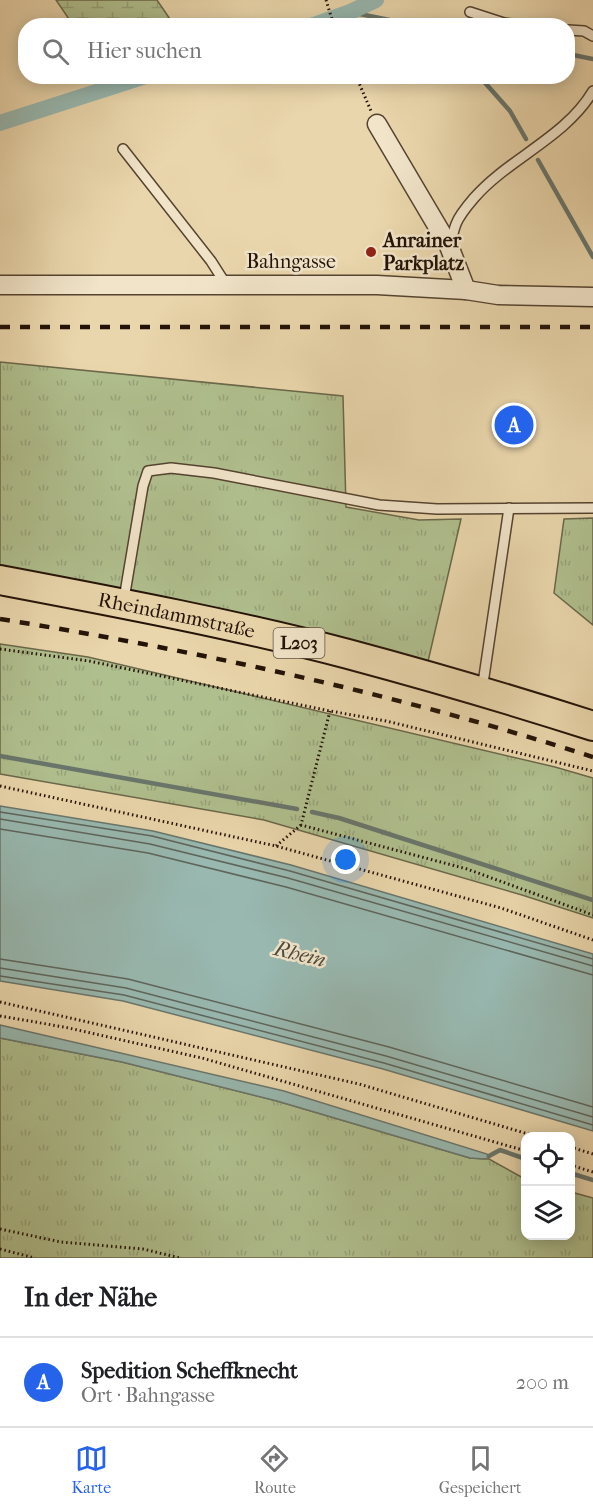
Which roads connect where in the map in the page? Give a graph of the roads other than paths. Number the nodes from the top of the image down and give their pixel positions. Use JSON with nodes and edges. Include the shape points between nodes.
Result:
{"nodes":[{"id":1,"x":470,"y":12,"type":"dead end"},
{"id":2,"x":487,"y":18,"type":"edge"},
{"id":3,"x":575,"y":30,"type":"edge"},
{"id":4,"x":593,"y":36,"type":"edge"},
{"id":5,"x":593,"y":91,"type":"edge"},
{"id":6,"x":377,"y":124,"type":"road end"},
{"id":7,"x":123,"y":149,"type":"dead end"},
{"id":8,"x":449,"y":246,"type":"junction"},
{"id":9,"x":225,"y":284,"type":"junction"},
{"id":10,"x":0,"y":285,"type":"edge"},
{"id":11,"x":466,"y":290,"type":"junction"},
{"id":12,"x":593,"y":297,"type":"edge"},
{"id":13,"x":509,"y":508,"type":"junction"},
{"id":14,"x":593,"y":508,"type":"edge"},
{"id":15,"x":0,"y":580,"type":"edge"},
{"id":16,"x":123,"y":603,"type":"junction"},
{"id":17,"x":482,"y":692,"type":"junction"},
{"id":18,"x":593,"y":726,"type":"edge"}],
"edges":[{"from":1,"to":2,"type":"lane"},
{"from":3,"to":4,"type":"lane"},
{"from":5,"to":8,"type":"lane","via":[[584,106],[560,129],[474,198],[456,223]]},
{"from":6,"to":8,"type":"street"},
{"from":7,"to":9,"type":"lane","name":"Bahngasse"},
{"from":8,"to":11,"type":"street"},
{"from":9,"to":10,"type":"street","name":"Bahngasse"},
{"from":9,"to":11,"type":"street","name":"Bahngasse"},
{"from":11,"to":12,"type":"street","name":"Bahngasse","via":[[498,295]]},
{"from":13,"to":14,"type":"lane"},
{"from":13,"to":16,"type":"lane","via":[[379,505],[214,473],[171,468],[148,471],[142,486]]},
{"from":13,"to":17,"type":"lane"},
{"from":15,"to":16,"type":"main road","name":"Rheindammstraße","number":"L203"},
{"from":16,"to":17,"type":"main road","name":"Rheindammstraße","number":"L203","via":[[347,654]]},
{"from":17,"to":18,"type":"main road","name":"Rheindammstraße","number":"L203"}]}
